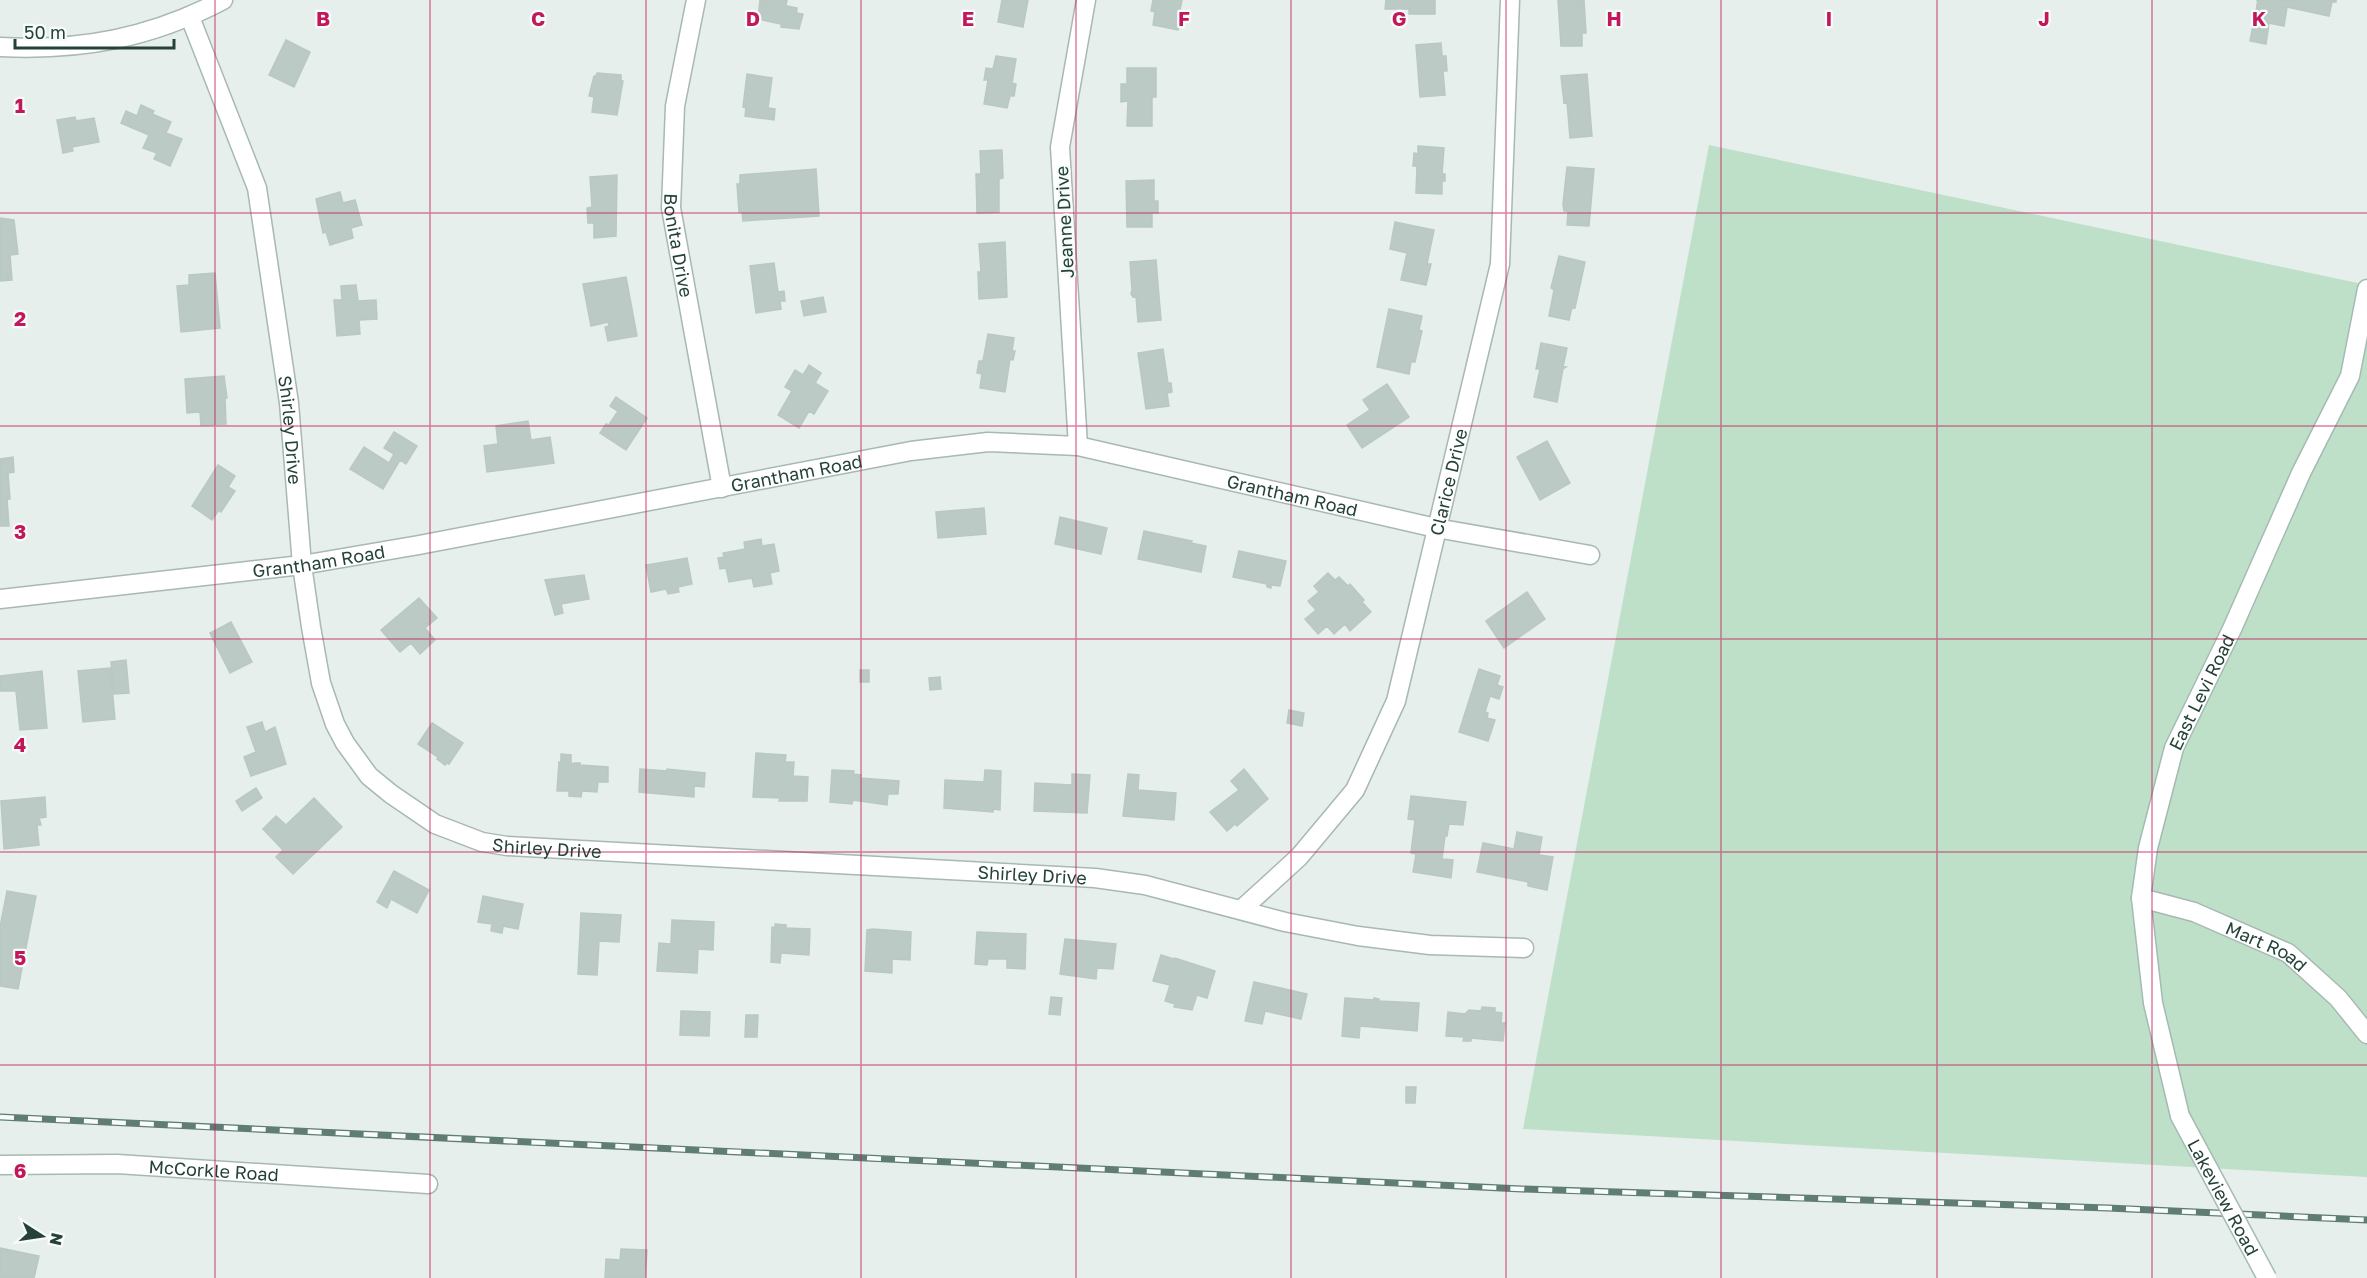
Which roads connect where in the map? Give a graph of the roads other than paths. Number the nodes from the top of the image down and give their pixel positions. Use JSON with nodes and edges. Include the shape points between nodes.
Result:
{"nodes":[{"id":1,"x":223,"y":0,"type":"edge"},
{"id":2,"x":696,"y":0,"type":"edge"},
{"id":3,"x":1086,"y":0,"type":"edge"},
{"id":4,"x":1510,"y":0,"type":"edge"},
{"id":5,"x":190,"y":17,"type":"junction"},
{"id":6,"x":0,"y":47,"type":"edge"},
{"id":7,"x":2367,"y":289,"type":"edge"},
{"id":8,"x":1078,"y":446,"type":"junction"},
{"id":9,"x":722,"y":488,"type":"junction"},
{"id":10,"x":1436,"y":528,"type":"junction"},
{"id":11,"x":1590,"y":555,"type":"dead end"},
{"id":12,"x":302,"y":565,"type":"junction"},
{"id":13,"x":0,"y":598,"type":"edge"},
{"id":14,"x":2141,"y":898,"type":"junction"},
{"id":15,"x":1241,"y":910,"type":"junction"},
{"id":16,"x":1524,"y":948,"type":"dead end"},
{"id":17,"x":2367,"y":1034,"type":"edge"},
{"id":18,"x":2180,"y":1116,"type":"joint"},
{"id":19,"x":0,"y":1165,"type":"edge"},
{"id":20,"x":428,"y":1184,"type":"dead end"},
{"id":21,"x":2267,"y":1278,"type":"edge"}],
"edges":[{"from":1,"to":5,"type":"street"},
{"from":2,"to":9,"type":"street","name":"Bonita Drive","via":[[675,106],[671,208]]},
{"from":3,"to":8,"type":"street","name":"Jeanne Drive","via":[[1060,147]]},
{"from":4,"to":10,"type":"street","name":"Clarice Drive","via":[[1500,264]]},
{"from":5,"to":6,"type":"street","via":[[126,39],[86,46]]},
{"from":5,"to":12,"type":"street","name":"Shirley Drive","via":[[257,188],[289,403]]},
{"from":7,"to":14,"type":"street","name":"East Levi Road","via":[[2350,376],[2174,748],[2148,848]]},
{"from":8,"to":9,"type":"street","name":"Grantham Road","via":[[988,442],[911,451]]},
{"from":8,"to":10,"type":"street","name":"Grantham Road"},
{"from":9,"to":12,"type":"street","name":"Grantham Road"},
{"from":10,"to":11,"type":"street","name":"Grantham Road"},
{"from":10,"to":15,"type":"street","name":"Clarice Drive","via":[[1396,701],[1355,790],[1299,857]]},
{"from":12,"to":13,"type":"street","name":"Grantham Road"},
{"from":12,"to":15,"type":"street","name":"Shirley Drive","via":[[321,683],[345,743],[369,776],[391,794],[435,824],[482,842],[529,849],[1087,877],[1145,885]]},
{"from":14,"to":17,"type":"street","name":"Mart Road","via":[[2194,912],[2288,953],[2338,998]]},
{"from":14,"to":18,"type":"street","name":"East Levi Road","via":[[2153,1003]]},
{"from":15,"to":16,"type":"street","name":"Shirley Drive","via":[[1358,936],[1430,945]]},
{"from":18,"to":21,"type":"street","name":"Lakeview Road","bridge":true},
{"from":19,"to":20,"type":"street","name":"McCorkle Road","via":[[117,1164]]}]}
